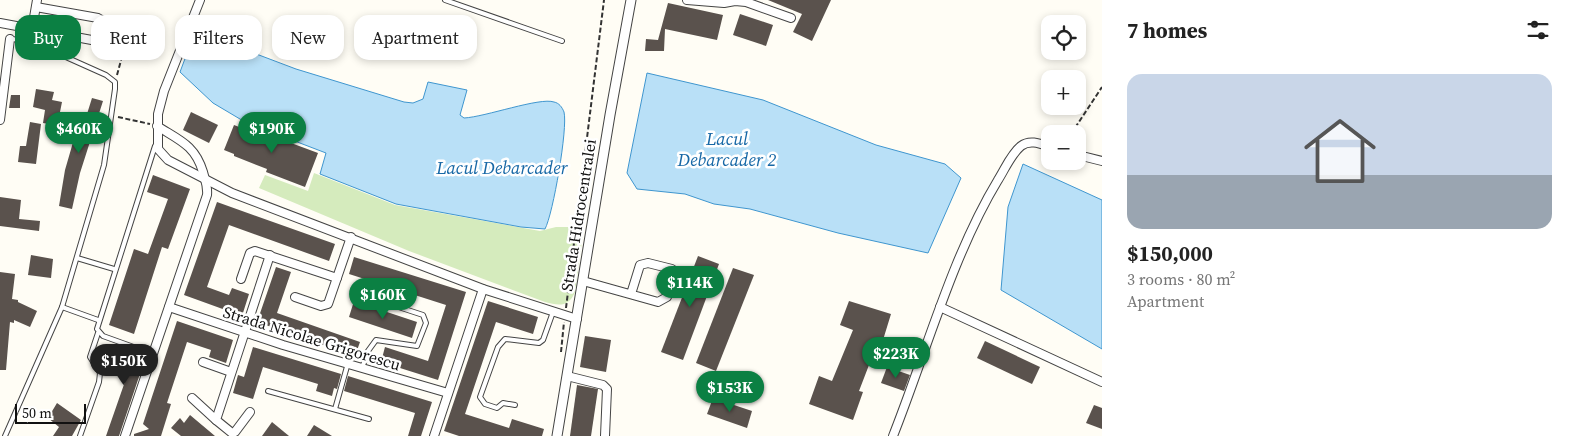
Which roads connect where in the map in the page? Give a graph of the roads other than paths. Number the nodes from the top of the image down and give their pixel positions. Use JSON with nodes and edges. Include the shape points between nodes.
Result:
{"nodes":[{"id":1,"x":445,"y":0,"type":"edge"},
{"id":2,"x":631,"y":0,"type":"edge"},
{"id":3,"x":690,"y":0,"type":"edge"},
{"id":4,"x":735,"y":0,"type":"edge"},
{"id":5,"x":200,"y":1,"type":"edge"},
{"id":6,"x":36,"y":4,"type":"edge"},
{"id":7,"x":791,"y":18,"type":"dead end"},
{"id":8,"x":0,"y":23,"type":"edge"},
{"id":9,"x":15,"y":26,"type":"edge"},
{"id":10,"x":81,"y":38,"type":"edge"},
{"id":11,"x":10,"y":39,"type":"joint"},
{"id":12,"x":562,"y":41,"type":"dead end"},
{"id":13,"x":0,"y":120,"type":"edge"},
{"id":14,"x":157,"y":126,"type":"junction"},
{"id":15,"x":157,"y":142,"type":"junction"},
{"id":16,"x":1041,"y":144,"type":"edge"},
{"id":17,"x":1086,"y":157,"type":"edge"},
{"id":18,"x":1102,"y":162,"type":"edge"},
{"id":19,"x":205,"y":178,"type":"junction"},
{"id":20,"x":351,"y":237,"type":"junction"},
{"id":21,"x":270,"y":256,"type":"junction"},
{"id":22,"x":77,"y":258,"type":"junction"},
{"id":23,"x":114,"y":269,"type":"junction"},
{"id":24,"x":337,"y":278,"type":"junction"},
{"id":25,"x":241,"y":279,"type":"dead end"},
{"id":26,"x":583,"y":281,"type":"junction"},
{"id":27,"x":483,"y":289,"type":"junction"},
{"id":28,"x":631,"y":294,"type":"junction"},
{"id":29,"x":365,"y":296,"type":"dead end"},
{"id":30,"x":295,"y":297,"type":"dead end"},
{"id":31,"x":62,"y":307,"type":"junction"},
{"id":32,"x":169,"y":307,"type":"junction"},
{"id":33,"x":940,"y":308,"type":"junction"},
{"id":34,"x":553,"y":312,"type":"junction"},
{"id":35,"x":577,"y":319,"type":"junction"},
{"id":36,"x":98,"y":320,"type":"junction"},
{"id":37,"x":98,"y":333,"type":"junction"},
{"id":38,"x":245,"y":333,"type":"junction"},
{"id":39,"x":154,"y":354,"type":"junction"},
{"id":40,"x":203,"y":362,"type":"dead end"},
{"id":41,"x":348,"y":363,"type":"junction"},
{"id":42,"x":362,"y":368,"type":"junction"},
{"id":43,"x":231,"y":372,"type":"junction"},
{"id":44,"x":567,"y":376,"type":"junction"},
{"id":45,"x":1102,"y":382,"type":"edge"},
{"id":46,"x":268,"y":391,"type":"dead end"},
{"id":47,"x":448,"y":393,"type":"junction"},
{"id":48,"x":192,"y":398,"type":"dead end"},
{"id":49,"x":516,"y":405,"type":"dead end"},
{"id":50,"x":335,"y":409,"type":"junction"},
{"id":51,"x":250,"y":412,"type":"dead end"},
{"id":52,"x":369,"y":419,"type":"dead end"},
{"id":53,"x":216,"y":420,"type":"junction"},
{"id":54,"x":5,"y":436,"type":"edge"},
{"id":55,"x":80,"y":436,"type":"edge"},
{"id":56,"x":126,"y":436,"type":"edge"},
{"id":57,"x":434,"y":436,"type":"edge"},
{"id":58,"x":557,"y":436,"type":"edge"},
{"id":59,"x":605,"y":436,"type":"edge"},
{"id":60,"x":893,"y":436,"type":"edge"}],
"edges":[{"from":1,"to":12,"type":"lane"},
{"from":2,"to":26,"type":"street","name":"Strada Hidrocentralei"},
{"from":3,"to":4,"type":"street","via":[[724,3]]},
{"from":4,"to":7,"type":"street"},
{"from":5,"to":14,"type":"street","via":[[164,91]]},
{"from":6,"to":10,"type":"street","via":[[105,22],[107,29],[103,40]]},
{"from":8,"to":9,"type":"street"},
{"from":11,"to":13,"type":"street"},
{"from":11,"to":22,"type":"lane","via":[[30,41],[115,82],[104,165]]},
{"from":14,"to":15,"type":"street"},
{"from":14,"to":19,"type":"street","via":[[190,147]]},
{"from":15,"to":19,"type":"street","via":[[162,155],[168,160]]},
{"from":15,"to":23,"type":"lane"},
{"from":16,"to":33,"type":"street","via":[[1023,144],[1015,152],[982,206]]},
{"from":17,"to":18,"type":"street"},
{"from":19,"to":20,"type":"street","via":[[232,193]]},
{"from":19,"to":32,"type":"street","via":[[207,194]]},
{"from":20,"to":24,"type":"street"},
{"from":20,"to":27,"type":"street"},
{"from":21,"to":24,"type":"street"},
{"from":21,"to":25,"type":"street","via":[[252,251]]},
{"from":21,"to":38,"type":"street"},
{"from":22,"to":23,"type":"lane"},
{"from":22,"to":31,"type":"lane"},
{"from":23,"to":36,"type":"lane"},
{"from":24,"to":30,"type":"street","via":[[328,304]]},
{"from":26,"to":28,"type":"street"},
{"from":26,"to":35,"type":"street","name":"Strada Hidrocentralei"},
{"from":27,"to":34,"type":"street"},
{"from":27,"to":47,"type":"street"},
{"from":28,"to":28,"type":"street","via":[[658,302],[664,300],[674,272],[643,263]]},
{"from":29,"to":42,"type":"lane","via":[[423,315],[426,323],[417,346],[376,340]]},
{"from":31,"to":36,"type":"lane"},
{"from":31,"to":54,"type":"lane"},
{"from":32,"to":38,"type":"street","name":"Strada Nicolae Grigorescu"},
{"from":32,"to":39,"type":"street"},
{"from":33,"to":45,"type":"street"},
{"from":33,"to":60,"type":"street"},
{"from":34,"to":35,"type":"street"},
{"from":34,"to":49,"type":"lane","via":[[539,343],[505,339],[498,347],[480,397],[485,404],[497,408],[503,403]]},
{"from":35,"to":44,"type":"street","name":"Strada Hidrocentralei"},
{"from":36,"to":37,"type":"lane"},
{"from":37,"to":39,"type":"lane"},
{"from":37,"to":55,"type":"lane","via":[[90,357],[100,373]]},
{"from":38,"to":41,"type":"street","name":"Strada Nicolae Grigorescu"},
{"from":38,"to":43,"type":"street"},
{"from":39,"to":56,"type":"street"},
{"from":40,"to":43,"type":"street"},
{"from":41,"to":42,"type":"street","name":"Strada Nicolae Grigorescu"},
{"from":41,"to":50,"type":"lane"},
{"from":42,"to":47,"type":"street","name":"Strada Nicolae Grigorescu"},
{"from":43,"to":53,"type":"street"},
{"from":44,"to":58,"type":"street","name":"Strada Hidrocentralei"},
{"from":44,"to":59,"type":"street","via":[[608,389]]},
{"from":46,"to":50,"type":"lane"},
{"from":47,"to":57,"type":"street"},
{"from":48,"to":53,"type":"street"},
{"from":50,"to":52,"type":"lane"},
{"from":51,"to":53,"type":"street","via":[[232,433]]}]}
